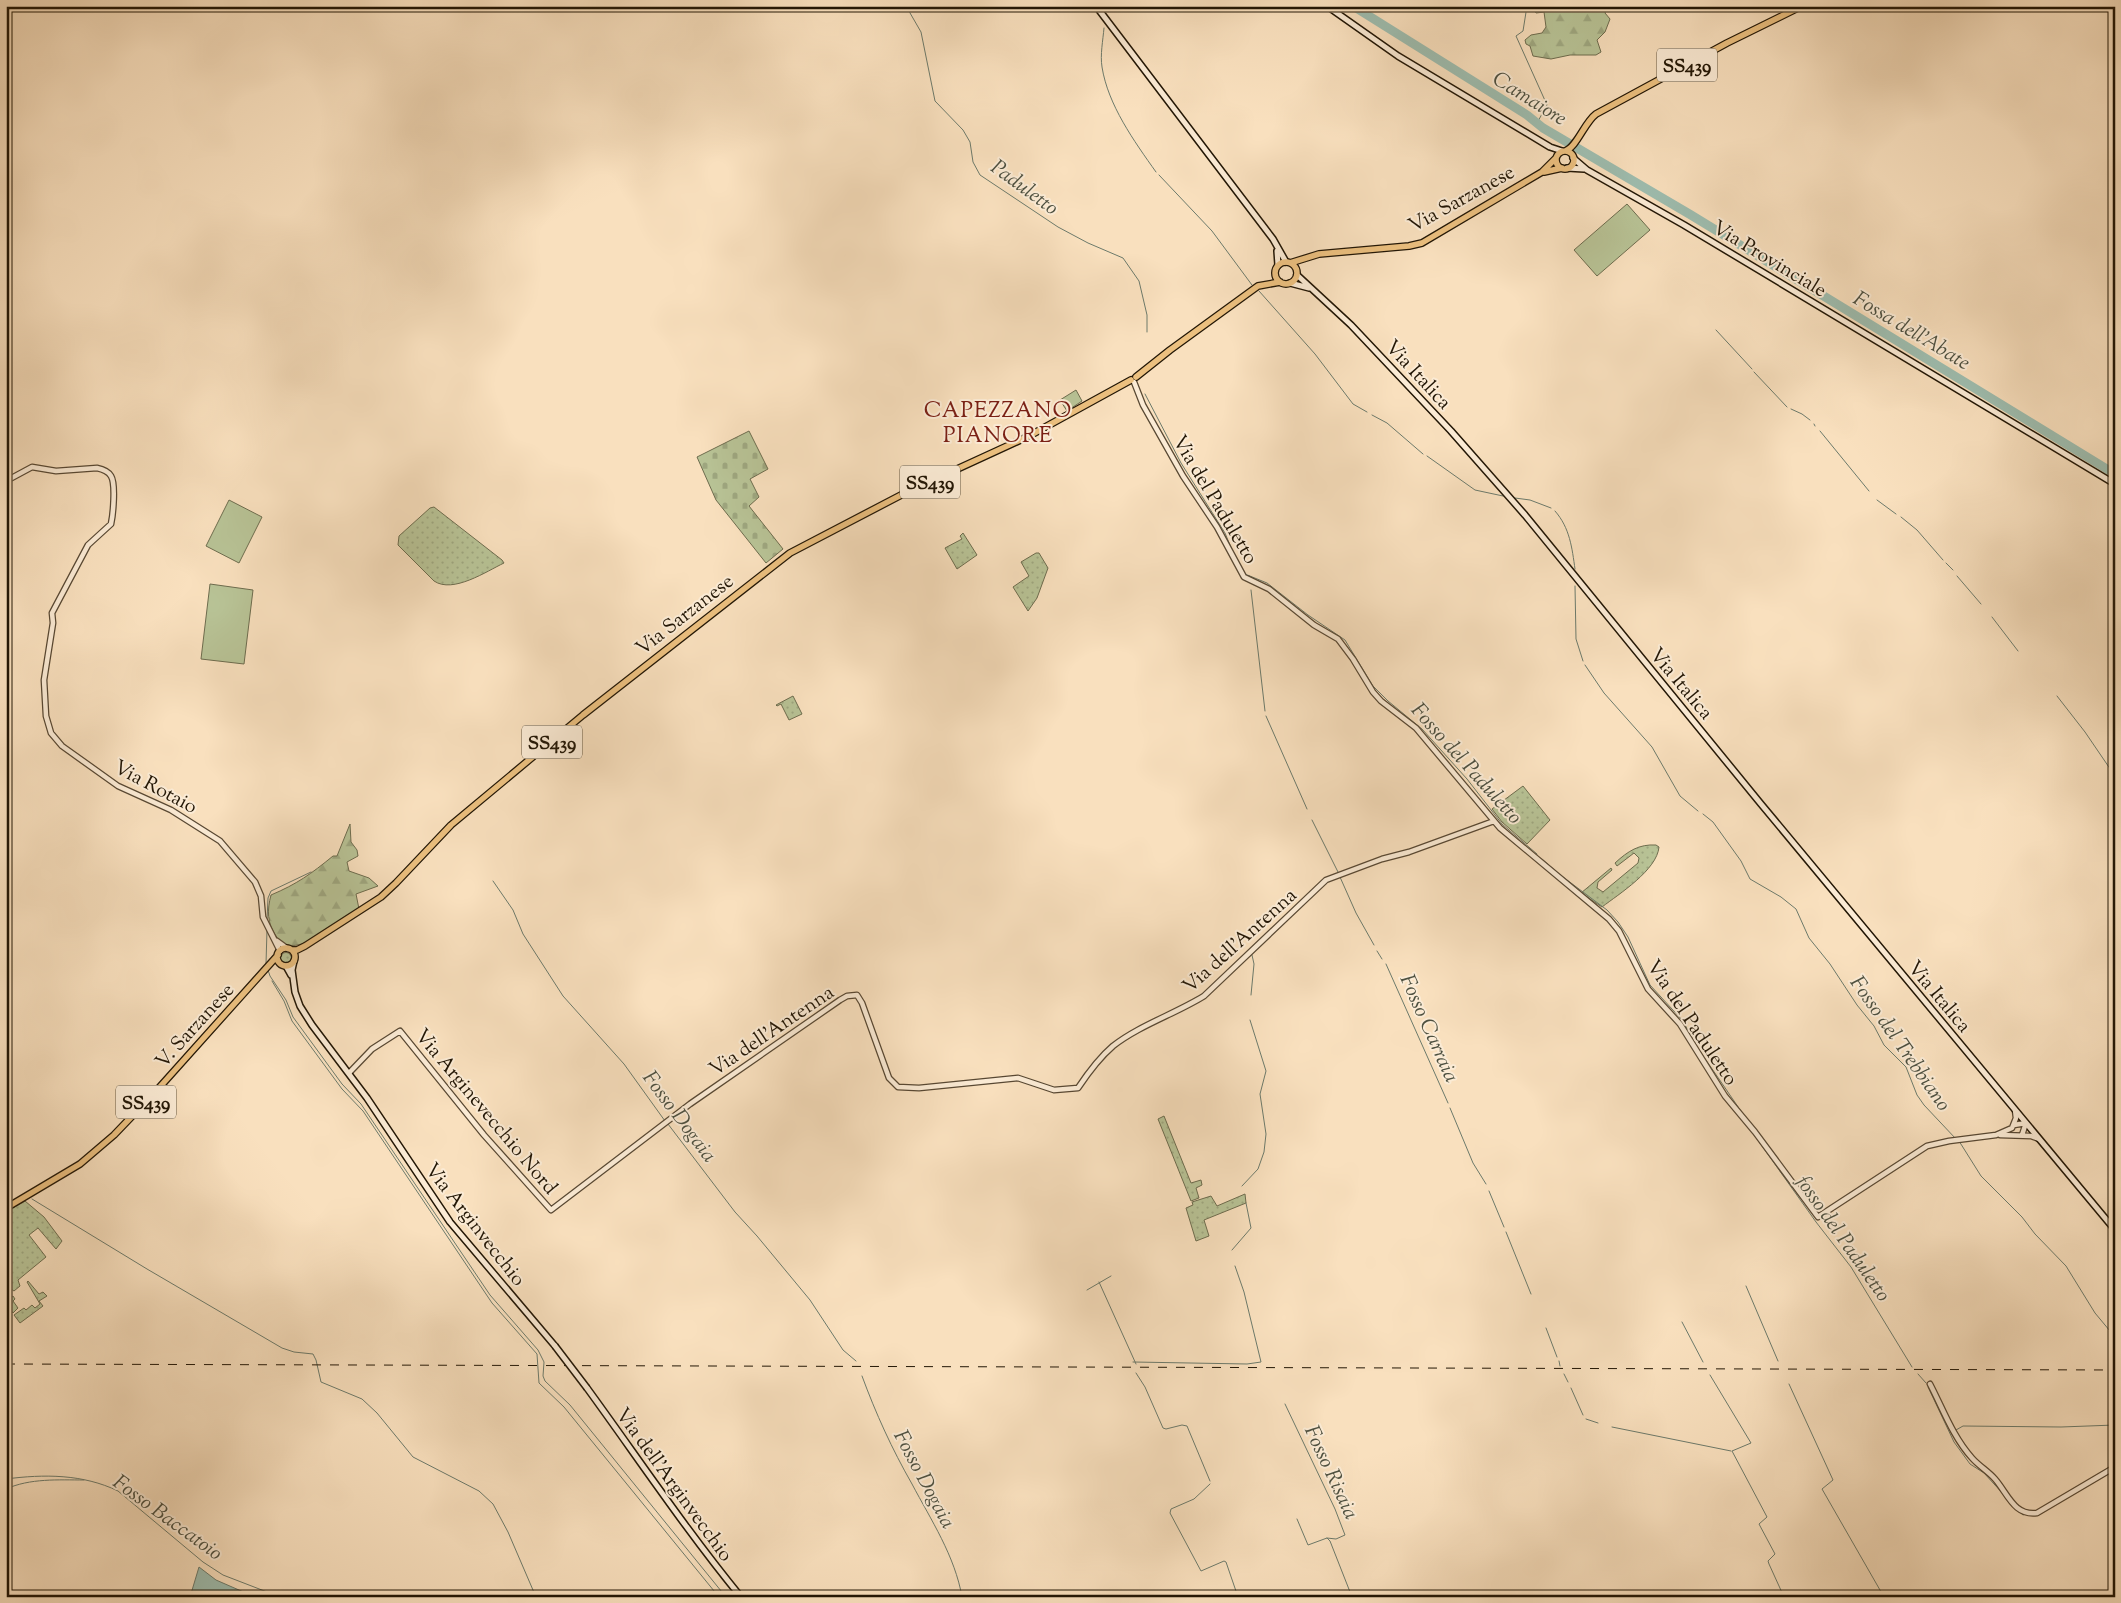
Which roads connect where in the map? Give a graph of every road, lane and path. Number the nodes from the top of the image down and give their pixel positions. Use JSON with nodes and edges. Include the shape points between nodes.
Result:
{"nodes":[{"id":1,"x":1096,"y":6,"type":"edge"},
{"id":2,"x":1327,"y":6,"type":"edge"},
{"id":3,"x":1802,"y":6,"type":"edge"},
{"id":4,"x":2041,"y":6,"type":"edge"},
{"id":5,"x":2096,"y":6,"type":"edge"},
{"id":6,"x":1550,"y":147,"type":"junction"},
{"id":7,"x":1564,"y":151,"type":"junction"},
{"id":8,"x":1572,"y":154,"type":"junction"},
{"id":9,"x":1556,"y":157,"type":"junction"},
{"id":10,"x":1565,"y":168,"type":"junction"},
{"id":11,"x":1587,"y":170,"type":"junction"},
{"id":12,"x":1542,"y":172,"type":"junction"},
{"id":13,"x":1270,"y":234,"type":"junction"},
{"id":14,"x":1305,"y":257,"type":"junction"},
{"id":15,"x":1288,"y":262,"type":"junction"},
{"id":16,"x":1278,"y":265,"type":"junction"},
{"id":17,"x":1275,"y":273,"type":"junction"},
{"id":18,"x":1297,"y":273,"type":"junction"},
{"id":19,"x":1280,"y":282,"type":"junction"},
{"id":20,"x":1290,"y":283,"type":"junction"},
{"id":21,"x":1262,"y":284,"type":"junction"},
{"id":22,"x":1311,"y":289,"type":"junction"},
{"id":23,"x":1134,"y":380,"type":"junction"},
{"id":24,"x":6,"y":481,"type":"edge"},
{"id":25,"x":2115,"y":484,"type":"edge"},
{"id":26,"x":1494,"y":821,"type":"junction"},
{"id":27,"x":275,"y":940,"type":"junction"},
{"id":28,"x":279,"y":953,"type":"junction"},
{"id":29,"x":292,"y":954,"type":"junction"},
{"id":30,"x":284,"y":965,"type":"junction"},
{"id":31,"x":266,"y":969,"type":"junction"},
{"id":32,"x":292,"y":978,"type":"junction"},
{"id":33,"x":349,"y":1073,"type":"junction"},
{"id":34,"x":2015,"y":1110,"type":"junction"},
{"id":35,"x":2026,"y":1123,"type":"junction"},
{"id":36,"x":2013,"y":1127,"type":"junction"},
{"id":37,"x":1996,"y":1135,"type":"junction"},
{"id":38,"x":2022,"y":1135,"type":"junction"},
{"id":39,"x":2016,"y":1136,"type":"junction"},
{"id":40,"x":2040,"y":1139,"type":"junction"},
{"id":41,"x":6,"y":1208,"type":"edge"},
{"id":42,"x":551,"y":1210,"type":"joint"},
{"id":43,"x":2115,"y":1230,"type":"edge"},
{"id":44,"x":1930,"y":1384,"type":"dead end"},
{"id":45,"x":587,"y":1388,"type":"joint"},
{"id":46,"x":2115,"y":1468,"type":"edge"},
{"id":47,"x":741,"y":1597,"type":"edge"}],
"edges":[{"from":1,"to":13,"type":"main road"},
{"from":2,"to":6,"type":"main road","via":[[1398,56]]},
{"from":3,"to":8,"type":"main road","number":"SS439","via":[[1600,111],[1579,134]]},
{"from":4,"to":5,"type":"main road"},
{"from":6,"to":7,"type":"main road"},
{"from":6,"to":9,"type":"main road"},
{"from":7,"to":8,"type":"main road"},
{"from":7,"to":9,"type":"main road"},
{"from":8,"to":10,"type":"main road","via":[[1573,163]]},
{"from":8,"to":11,"type":"main road","name":"Via Provinciale"},
{"from":9,"to":10,"type":"main road","via":[[1558,165]]},
{"from":9,"to":12,"type":"main road","name":"Via Sarzanese"},
{"from":10,"to":11,"type":"main road","name":"Via Provinciale"},
{"from":10,"to":12,"type":"main road","name":"Via Sarzanese"},
{"from":11,"to":25,"type":"main road","name":"Via Provinciale","via":[[1692,229]]},
{"from":12,"to":14,"type":"main road","name":"Via Sarzanese","via":[[1422,242]]},
{"from":13,"to":15,"type":"main road"},
{"from":13,"to":16,"type":"main road","via":[[1277,250]]},
{"from":14,"to":15,"type":"main road","name":"Via Sarzanese"},
{"from":14,"to":18,"type":"main road"},
{"from":15,"to":16,"type":"main road"},
{"from":15,"to":18,"type":"main road"},
{"from":16,"to":17,"type":"main road","number":"SS439"},
{"from":17,"to":19,"type":"main road"},
{"from":17,"to":21,"type":"main road","number":"SS439"},
{"from":18,"to":20,"type":"main road"},
{"from":18,"to":22,"type":"main road","name":"Via Italica"},
{"from":19,"to":20,"type":"main road","number":"SS439"},
{"from":19,"to":21,"type":"main road","number":"SS439"},
{"from":20,"to":22,"type":"main road","name":"Via Italica"},
{"from":21,"to":23,"type":"main road","name":"Via Sarzanese","number":"SS439"},
{"from":22,"to":34,"type":"main road","name":"Via Italica","via":[[1358,332],[1525,515]]},
{"from":23,"to":26,"type":"street","name":"Via del Paduletto","via":[[1143,405],[1244,577],[1269,589],[1314,625],[1338,639],[1373,692],[1416,728]]},
{"from":23,"to":29,"type":"main road","name":"Via Sarzanese","number":"SS439","via":[[1029,436],[905,493],[790,553],[466,812],[381,897]]},
{"from":24,"to":27,"type":"street","name":"Via Rotaio","via":[[32,467],[56,471],[97,468],[111,475],[114,484],[111,524],[91,541],[52,613],[44,680],[46,716],[51,733],[62,746],[118,786],[172,810],[220,841],[255,882],[261,896],[265,923]]},
{"from":26,"to":37,"type":"street","name":"Via del Paduletto","via":[[1610,919],[1648,989],[1680,1024],[1725,1096],[1818,1217],[1927,1146]]},
{"from":26,"to":42,"type":"street","name":"Via dell'Antenna","via":[[1326,880],[1204,996],[1129,1035],[1100,1058],[1078,1088],[1054,1090],[1018,1078],[919,1088],[898,1087],[889,1078],[862,1003],[855,994],[840,1000],[690,1104]]},
{"from":27,"to":28,"type":"street"},
{"from":27,"to":29,"type":"street"},
{"from":28,"to":29,"type":"main road","number":"SS439"},
{"from":28,"to":30,"type":"main road","via":[[278,960]]},
{"from":28,"to":31,"type":"main road","number":"SS439"},
{"from":29,"to":30,"type":"main road","number":"SS439"},
{"from":29,"to":32,"type":"main road"},
{"from":30,"to":31,"type":"main road","number":"SS439"},
{"from":30,"to":32,"type":"main road"},
{"from":31,"to":41,"type":"main road","name":"V. Sarzanese","number":"SS439","via":[[104,1144],[80,1164]]},
{"from":32,"to":33,"type":"main road","name":"Via Arginvecchio","via":[[300,1006]]},
{"from":33,"to":42,"type":"street","name":"Via Arginevecchio Nord","via":[[372,1049],[400,1031],[484,1135]]},
{"from":33,"to":45,"type":"main road","name":"Via Arginvecchio","bridge":true,"via":[[450,1222]]},
{"from":34,"to":35,"type":"main road","name":"Via Italica"},
{"from":34,"to":36,"type":"street"},
{"from":35,"to":36,"type":"street"},
{"from":35,"to":38,"type":"street"},
{"from":35,"to":40,"type":"main road","name":"Via Italica"},
{"from":36,"to":37,"type":"street"},
{"from":36,"to":39,"type":"street"},
{"from":37,"to":39,"type":"street"},
{"from":38,"to":39,"type":"street"},
{"from":38,"to":40,"type":"street"},
{"from":40,"to":43,"type":"main road","name":"Via Italica"},
{"from":44,"to":46,"type":"street","via":[[1957,1440],[2022,1512],[2037,1513]]},
{"from":45,"to":47,"type":"main road","name":"Via dell'Arginvecchio","via":[[681,1520]]}]}
